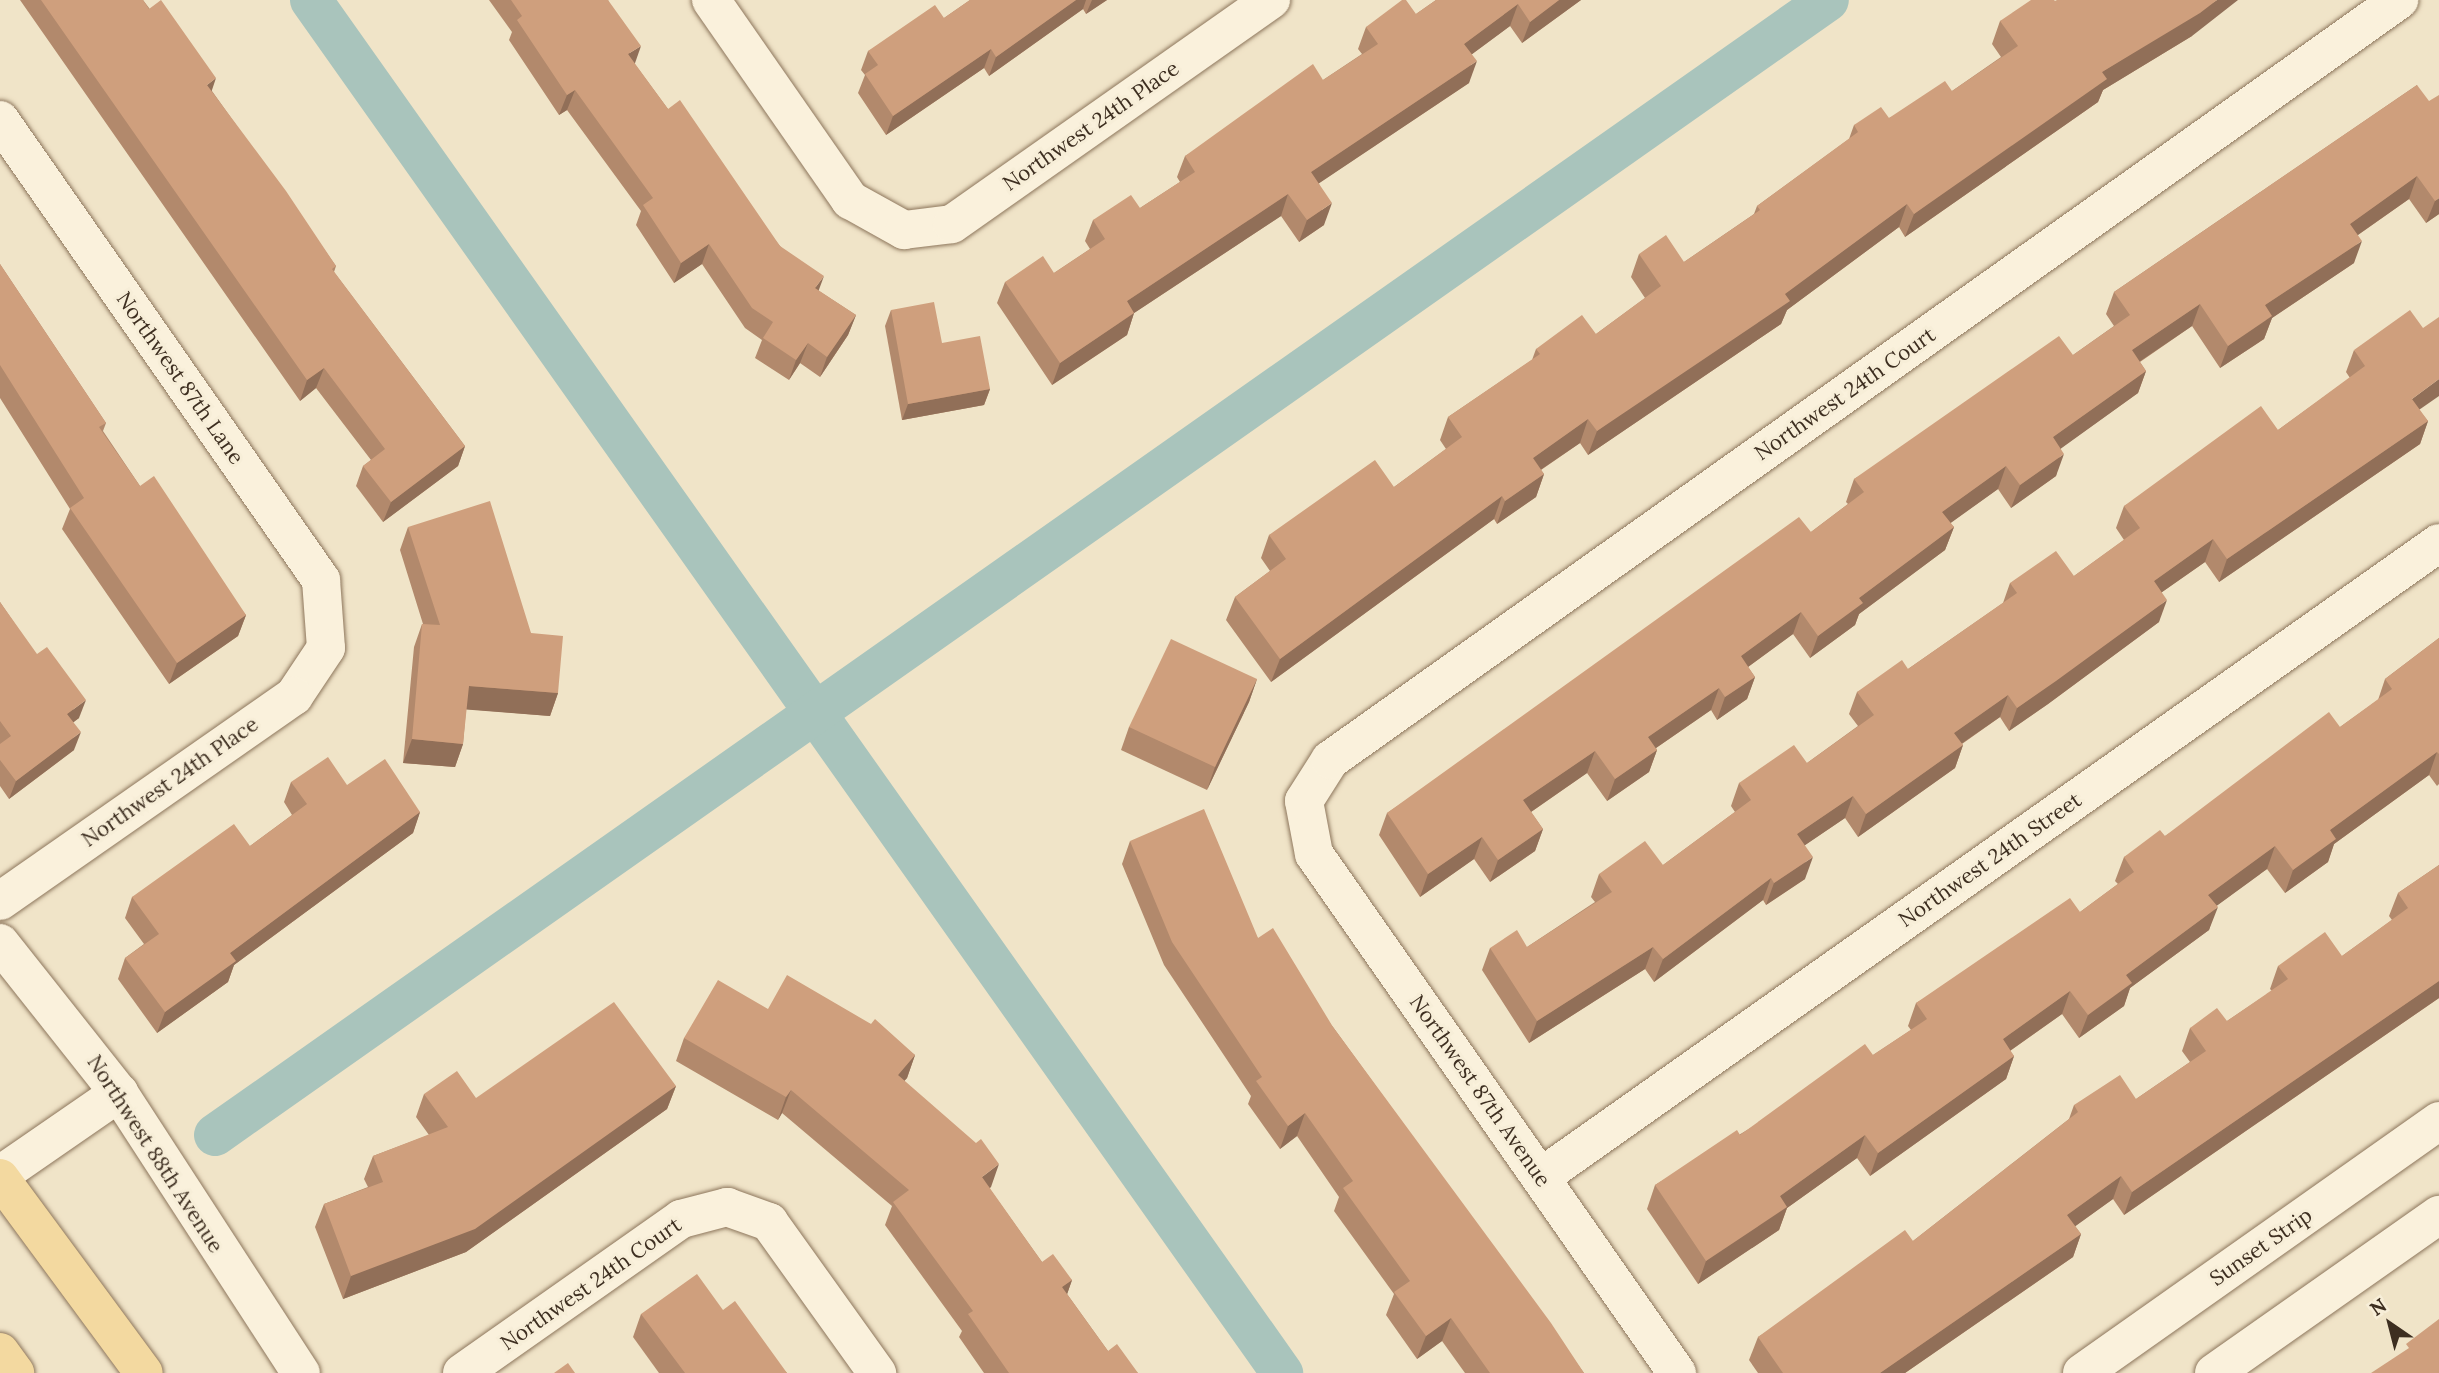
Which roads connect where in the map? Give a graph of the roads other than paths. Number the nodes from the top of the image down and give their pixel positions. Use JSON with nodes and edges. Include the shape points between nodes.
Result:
{"nodes":[{"id":1,"x":711,"y":0,"type":"edge"},
{"id":2,"x":1271,"y":0,"type":"edge"},
{"id":3,"x":2399,"y":0,"type":"edge"},
{"id":4,"x":0,"y":120,"type":"edge"},
{"id":5,"x":2439,"y":542,"type":"edge"},
{"id":6,"x":326,"y":649,"type":"joint"},
{"id":7,"x":1304,"y":801,"type":"joint"},
{"id":8,"x":0,"y":901,"type":"edge"},
{"id":9,"x":0,"y":943,"type":"edge"},
{"id":10,"x":119,"y":1093,"type":"junction"},
{"id":11,"x":2439,"y":1121,"type":"edge"},
{"id":12,"x":0,"y":1176,"type":"edge"},
{"id":13,"x":1541,"y":1177,"type":"junction"},
{"id":14,"x":2439,"y":1215,"type":"edge"},
{"id":15,"x":0,"y":1352,"type":"edge"},
{"id":16,"x":15,"y":1373,"type":"edge"},
{"id":17,"x":144,"y":1373,"type":"edge"},
{"id":18,"x":301,"y":1373,"type":"edge"},
{"id":19,"x":462,"y":1373,"type":"edge"},
{"id":20,"x":877,"y":1373,"type":"edge"},
{"id":21,"x":1677,"y":1373,"type":"edge"},
{"id":22,"x":2082,"y":1373,"type":"edge"},
{"id":23,"x":2214,"y":1373,"type":"edge"}],
"edges":[{"from":1,"to":2,"type":"street","name":"Northwest 24th Place","via":[[850,200],[904,230],[952,224]]},
{"from":3,"to":7,"type":"street","name":"Northwest 24th Court","via":[[1330,760]]},
{"from":4,"to":6,"type":"street","name":"Northwest 87th Lane","via":[[321,580]]},
{"from":5,"to":13,"type":"street","name":"Northwest 24th Street"},
{"from":6,"to":8,"type":"street","name":"Northwest 24th Place","via":[[294,696]]},
{"from":7,"to":13,"type":"street","name":"Northwest 87th Avenue","via":[[1314,854]]},
{"from":9,"to":10,"type":"street","name":"Northwest 88th Avenue"},
{"from":10,"to":12,"type":"street"},
{"from":10,"to":18,"type":"street","name":"Northwest 88th Avenue"},
{"from":11,"to":22,"type":"street","name":"Sunset Strip"},
{"from":12,"to":17,"type":"main road"},
{"from":13,"to":21,"type":"street","name":"Northwest 87th Avenue"},
{"from":14,"to":23,"type":"street"},
{"from":15,"to":16,"type":"main road"},
{"from":19,"to":20,"type":"street","name":"Northwest 24th Court","via":[[681,1219],[727,1207],[769,1222]]}]}
